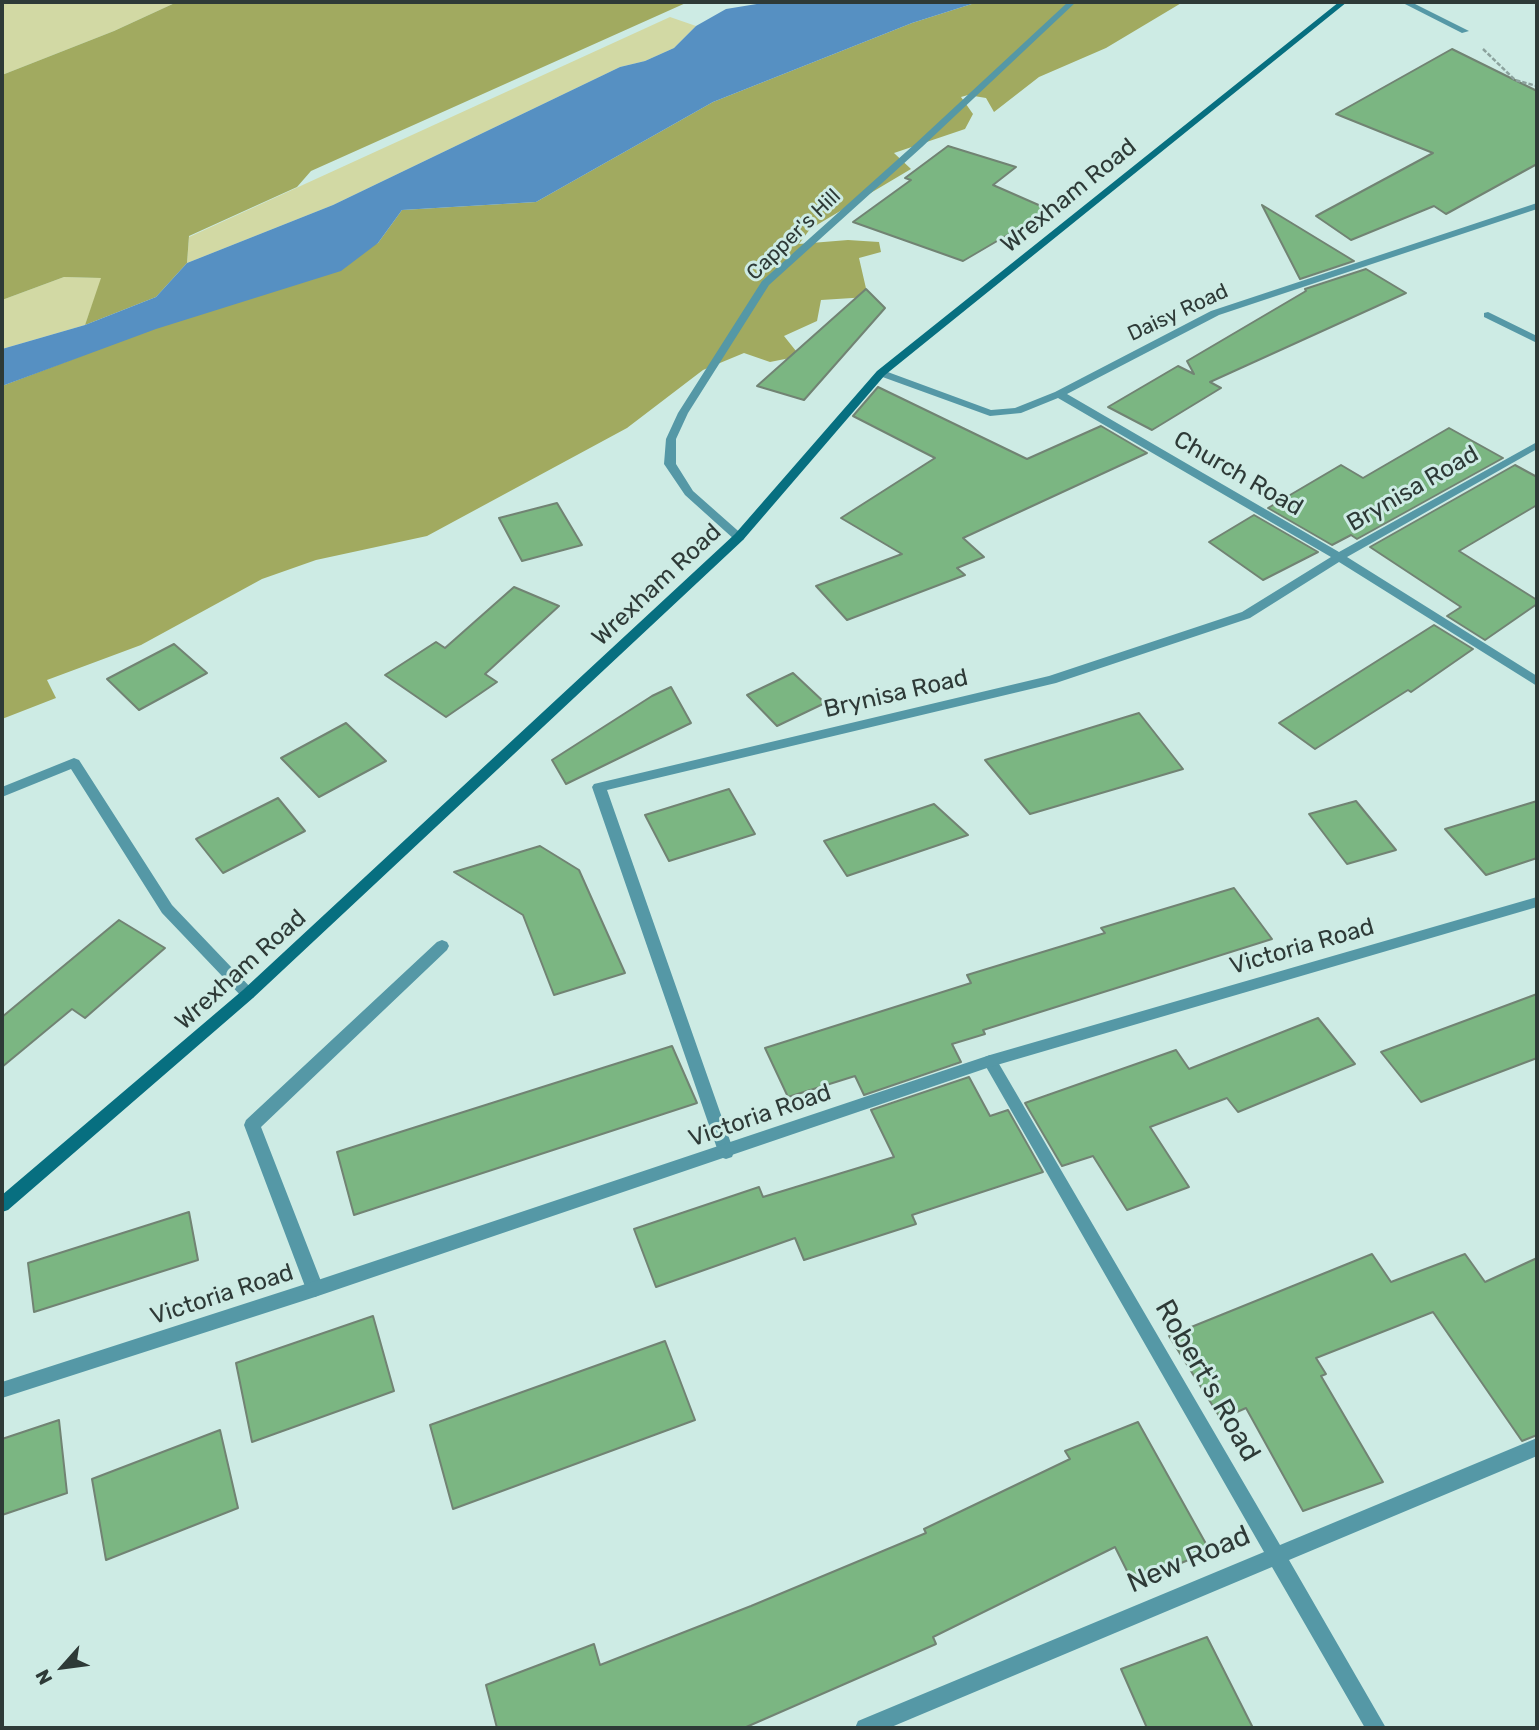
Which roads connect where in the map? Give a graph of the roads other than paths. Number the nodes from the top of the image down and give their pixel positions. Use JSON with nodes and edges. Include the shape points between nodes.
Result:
{"nodes":[{"id":1,"x":1072,"y":2,"type":"edge"},
{"id":2,"x":1343,"y":2,"type":"edge"},
{"id":3,"x":1405,"y":2,"type":"edge"},
{"id":4,"x":1465,"y":31,"type":"road end"},
{"id":5,"x":1537,"y":206,"type":"edge"},
{"id":6,"x":1488,"y":315,"type":"dead end"},
{"id":7,"x":1537,"y":340,"type":"edge"},
{"id":8,"x":881,"y":373,"type":"junction"},
{"id":9,"x":1059,"y":394,"type":"junction"},
{"id":10,"x":1537,"y":444,"type":"edge"},
{"id":11,"x":739,"y":537,"type":"junction"},
{"id":12,"x":1339,"y":557,"type":"junction"},
{"id":13,"x":1537,"y":682,"type":"edge"},
{"id":14,"x":2,"y":792,"type":"edge"},
{"id":15,"x":1537,"y":902,"type":"edge"},
{"id":16,"x":442,"y":946,"type":"dead end"},
{"id":17,"x":248,"y":994,"type":"junction"},
{"id":18,"x":990,"y":1061,"type":"junction"},
{"id":19,"x":726,"y":1152,"type":"junction"},
{"id":20,"x":2,"y":1205,"type":"edge"},
{"id":21,"x":315,"y":1289,"type":"junction"},
{"id":22,"x":2,"y":1390,"type":"edge"},
{"id":23,"x":1537,"y":1447,"type":"edge"},
{"id":24,"x":1277,"y":1553,"type":"junction"},
{"id":25,"x":865,"y":1728,"type":"edge"},
{"id":26,"x":1377,"y":1728,"type":"edge"}],
"edges":[{"from":1,"to":11,"type":"street","name":"Capper's Hill","via":[[765,283],[683,413],[671,439],[670,464],[688,493]]},
{"from":2,"to":8,"type":"main road","name":"Wrexham Road"},
{"from":3,"to":4,"type":"street"},
{"from":5,"to":9,"type":"street","name":"Daisy Road","via":[[1214,313]]},
{"from":6,"to":7,"type":"street"},
{"from":8,"to":9,"type":"street","name":"Daisy Road","via":[[990,413],[1017,411]]},
{"from":8,"to":11,"type":"main road","name":"Wrexham Road"},
{"from":9,"to":12,"type":"street","name":"Church Road"},
{"from":10,"to":12,"type":"street","name":"Brynisa Road"},
{"from":11,"to":17,"type":"main road","name":"Wrexham Road"},
{"from":12,"to":13,"type":"street","name":"Church Road"},
{"from":12,"to":19,"type":"street","name":"Brynisa Road","via":[[1247,615],[1052,680],[599,787]]},
{"from":14,"to":17,"type":"street","via":[[74,763],[167,909]]},
{"from":15,"to":18,"type":"street","name":"Victoria Road"},
{"from":16,"to":21,"type":"street","via":[[252,1125]]},
{"from":17,"to":20,"type":"main road","name":"Wrexham Road"},
{"from":18,"to":19,"type":"street","name":"Victoria Road"},
{"from":18,"to":24,"type":"street","name":"Robert's Road"},
{"from":19,"to":21,"type":"street","name":"Victoria Road"},
{"from":21,"to":22,"type":"street","name":"Victoria Road"},
{"from":23,"to":24,"type":"street","name":"New Road"},
{"from":24,"to":25,"type":"street","name":"New Road"},
{"from":24,"to":26,"type":"street","name":"Robert's Road"}]}
